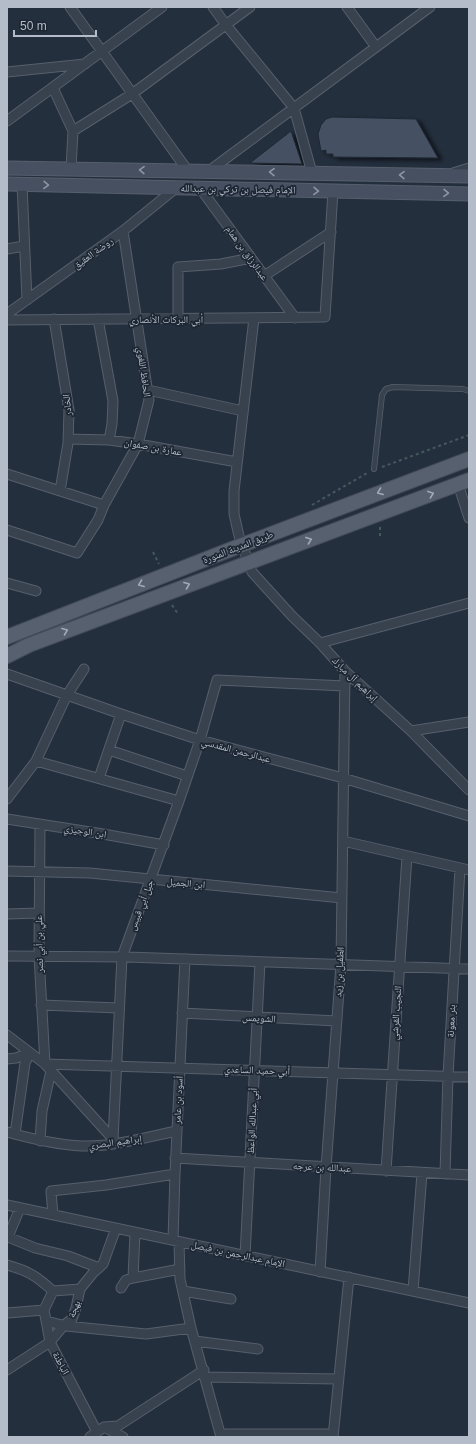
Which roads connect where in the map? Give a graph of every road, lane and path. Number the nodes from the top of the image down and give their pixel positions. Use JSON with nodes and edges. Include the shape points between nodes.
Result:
{"nodes":[{"id":1,"x":162,"y":7,"type":"edge"},
{"id":2,"x":213,"y":7,"type":"edge"},
{"id":3,"x":250,"y":7,"type":"edge"},
{"id":4,"x":347,"y":7,"type":"edge"},
{"id":5,"x":430,"y":7,"type":"edge"},
{"id":6,"x":73,"y":8,"type":"edge"},
{"id":7,"x":226,"y":25,"type":"junction"},
{"id":8,"x":376,"y":47,"type":"junction"},
{"id":9,"x":102,"y":52,"type":"junction"},
{"id":10,"x":86,"y":64,"type":"junction"},
{"id":11,"x":7,"y":72,"type":"edge"},
{"id":12,"x":53,"y":88,"type":"junction"},
{"id":13,"x":132,"y":94,"type":"junction"},
{"id":14,"x":294,"y":108,"type":"junction"},
{"id":15,"x":7,"y":121,"type":"edge"},
{"id":16,"x":73,"y":131,"type":"junction"},
{"id":17,"x":7,"y":168,"type":"edge"},
{"id":18,"x":469,"y":168,"type":"edge"},
{"id":19,"x":70,"y":169,"type":"junction"},
{"id":20,"x":188,"y":171,"type":"junction"},
{"id":21,"x":209,"y":171,"type":"junction"},
{"id":22,"x":312,"y":173,"type":"junction"},
{"id":23,"x":444,"y":176,"type":"junction"},
{"id":24,"x":469,"y":176,"type":"edge"},
{"id":25,"x":7,"y":184,"type":"edge"},
{"id":26,"x":22,"y":184,"type":"junction"},
{"id":27,"x":176,"y":188,"type":"junction"},
{"id":28,"x":200,"y":188,"type":"junction"},
{"id":29,"x":333,"y":191,"type":"junction"},
{"id":30,"x":469,"y":194,"type":"edge"},
{"id":31,"x":123,"y":231,"type":"junction"},
{"id":32,"x":331,"y":232,"type":"junction"},
{"id":33,"x":24,"y":246,"type":"junction"},
{"id":34,"x":7,"y":249,"type":"edge"},
{"id":35,"x":251,"y":258,"type":"junction"},
{"id":36,"x":264,"y":276,"type":"junction"},
{"id":37,"x":27,"y":300,"type":"junction"},
{"id":38,"x":7,"y":314,"type":"edge"},
{"id":39,"x":254,"y":318,"type":"junction"},
{"id":40,"x":295,"y":318,"type":"junction"},
{"id":41,"x":54,"y":319,"type":"junction"},
{"id":42,"x":98,"y":319,"type":"junction"},
{"id":43,"x":136,"y":319,"type":"junction"},
{"id":44,"x":178,"y":319,"type":"junction"},
{"id":45,"x":7,"y":320,"type":"edge"},
{"id":46,"x":148,"y":390,"type":"junction"},
{"id":47,"x":469,"y":391,"type":"edge"},
{"id":48,"x":243,"y":412,"type":"junction"},
{"id":49,"x":469,"y":435,"type":"edge"},
{"id":50,"x":68,"y":439,"type":"junction"},
{"id":51,"x":109,"y":440,"type":"junction"},
{"id":52,"x":138,"y":444,"type":"junction"},
{"id":53,"x":469,"y":459,"type":"edge"},
{"id":54,"x":237,"y":462,"type":"junction"},
{"id":55,"x":374,"y":469,"type":"junction"},
{"id":56,"x":7,"y":474,"type":"edge"},
{"id":57,"x":463,"y":482,"type":"edge"},
{"id":58,"x":60,"y":491,"type":"junction"},
{"id":59,"x":104,"y":505,"type":"junction"},
{"id":60,"x":306,"y":508,"type":"dead end"},
{"id":61,"x":469,"y":518,"type":"edge"},
{"id":62,"x":8,"y":532,"type":"edge"},
{"id":63,"x":242,"y":545,"type":"junction"},
{"id":64,"x":248,"y":562,"type":"junction"},
{"id":65,"x":7,"y":583,"type":"edge"},
{"id":66,"x":36,"y":591,"type":"dead end"},
{"id":67,"x":469,"y":603,"type":"edge"},
{"id":68,"x":7,"y":637,"type":"edge"},
{"id":69,"x":320,"y":643,"type":"junction"},
{"id":70,"x":7,"y":656,"type":"edge"},
{"id":71,"x":84,"y":669,"type":"dead end"},
{"id":72,"x":345,"y":671,"type":"junction"},
{"id":73,"x":7,"y":674,"type":"edge"},
{"id":74,"x":345,"y":686,"type":"junction"},
{"id":75,"x":67,"y":695,"type":"junction"},
{"id":76,"x":121,"y":714,"type":"junction"},
{"id":77,"x":469,"y":722,"type":"edge"},
{"id":78,"x":411,"y":731,"type":"junction"},
{"id":79,"x":200,"y":740,"type":"junction"},
{"id":80,"x":109,"y":750,"type":"junction"},
{"id":81,"x":36,"y":761,"type":"junction"},
{"id":82,"x":187,"y":776,"type":"junction"},
{"id":83,"x":99,"y":778,"type":"junction"},
{"id":84,"x":343,"y":778,"type":"junction"},
{"id":85,"x":11,"y":788,"type":"edge"},
{"id":86,"x":469,"y":790,"type":"edge"},
{"id":87,"x":7,"y":799,"type":"edge"},
{"id":88,"x":179,"y":800,"type":"junction"},
{"id":89,"x":469,"y":816,"type":"edge"},
{"id":90,"x":7,"y":819,"type":"edge"},
{"id":91,"x":40,"y":824,"type":"junction"},
{"id":92,"x":342,"y":841,"type":"junction"},
{"id":93,"x":164,"y":845,"type":"junction"},
{"id":94,"x":407,"y":856,"type":"junction"},
{"id":95,"x":464,"y":869,"type":"edge"},
{"id":96,"x":7,"y":871,"type":"edge"},
{"id":97,"x":39,"y":872,"type":"junction"},
{"id":98,"x":150,"y":880,"type":"junction"},
{"id":99,"x":342,"y":898,"type":"junction"},
{"id":100,"x":39,"y":913,"type":"junction"},
{"id":101,"x":7,"y":914,"type":"edge"},
{"id":102,"x":7,"y":956,"type":"edge"},
{"id":103,"x":39,"y":956,"type":"junction"},
{"id":104,"x":122,"y":957,"type":"junction"},
{"id":105,"x":185,"y":959,"type":"junction"},
{"id":106,"x":260,"y":962,"type":"junction"},
{"id":107,"x":341,"y":964,"type":"junction"},
{"id":108,"x":399,"y":967,"type":"junction"},
{"id":109,"x":454,"y":969,"type":"junction"},
{"id":110,"x":469,"y":969,"type":"edge"},
{"id":111,"x":41,"y":1005,"type":"junction"},
{"id":112,"x":119,"y":1008,"type":"junction"},
{"id":113,"x":182,"y":1013,"type":"junction"},
{"id":114,"x":258,"y":1018,"type":"junction"},
{"id":115,"x":337,"y":1021,"type":"junction"},
{"id":116,"x":7,"y":1035,"type":"edge"},
{"id":117,"x":30,"y":1053,"type":"junction"},
{"id":118,"x":7,"y":1059,"type":"edge"},
{"id":119,"x":116,"y":1066,"type":"junction"},
{"id":120,"x":48,"y":1068,"type":"junction"},
{"id":121,"x":179,"y":1068,"type":"junction"},
{"id":122,"x":255,"y":1070,"type":"junction"},
{"id":123,"x":333,"y":1072,"type":"junction"},
{"id":124,"x":393,"y":1074,"type":"junction"},
{"id":125,"x":448,"y":1076,"type":"junction"},
{"id":126,"x":469,"y":1076,"type":"edge"},
{"id":127,"x":176,"y":1131,"type":"junction"},
{"id":128,"x":11,"y":1133,"type":"edge"},
{"id":129,"x":40,"y":1141,"type":"junction"},
{"id":130,"x":175,"y":1158,"type":"junction"},
{"id":131,"x":250,"y":1163,"type":"junction"},
{"id":132,"x":326,"y":1168,"type":"junction"},
{"id":133,"x":386,"y":1171,"type":"junction"},
{"id":134,"x":422,"y":1173,"type":"junction"},
{"id":135,"x":175,"y":1174,"type":"junction"},
{"id":136,"x":445,"y":1174,"type":"junction"},
{"id":137,"x":469,"y":1175,"type":"edge"},
{"id":138,"x":7,"y":1206,"type":"edge"},
{"id":139,"x":20,"y":1208,"type":"junction"},
{"id":140,"x":53,"y":1215,"type":"junction"},
{"id":141,"x":116,"y":1228,"type":"junction"},
{"id":142,"x":135,"y":1232,"type":"junction"},
{"id":143,"x":176,"y":1241,"type":"junction"},
{"id":144,"x":245,"y":1256,"type":"junction"},
{"id":145,"x":7,"y":1264,"type":"edge"},
{"id":146,"x":99,"y":1268,"type":"junction"},
{"id":147,"x":180,"y":1269,"type":"junction"},
{"id":148,"x":320,"y":1272,"type":"junction"},
{"id":149,"x":349,"y":1277,"type":"junction"},
{"id":150,"x":133,"y":1278,"type":"junction"},
{"id":151,"x":121,"y":1288,"type":"dead end"},
{"id":152,"x":80,"y":1289,"type":"junction"},
{"id":153,"x":53,"y":1291,"type":"junction"},
{"id":154,"x":183,"y":1291,"type":"junction"},
{"id":155,"x":412,"y":1291,"type":"junction"},
{"id":156,"x":231,"y":1299,"type":"dead end"},
{"id":157,"x":469,"y":1303,"type":"edge"},
{"id":158,"x":44,"y":1310,"type":"junction"},
{"id":159,"x":7,"y":1313,"type":"edge"},
{"id":160,"x":46,"y":1321,"type":"junction"},
{"id":161,"x":64,"y":1325,"type":"junction"},
{"id":162,"x":192,"y":1328,"type":"junction"},
{"id":163,"x":195,"y":1341,"type":"junction"},
{"id":164,"x":50,"y":1342,"type":"junction"},
{"id":165,"x":258,"y":1349,"type":"dead end"},
{"id":166,"x":7,"y":1370,"type":"edge"},
{"id":167,"x":205,"y":1374,"type":"junction"},
{"id":168,"x":338,"y":1379,"type":"junction"},
{"id":169,"x":97,"y":1432,"type":"edge"},
{"id":170,"x":333,"y":1435,"type":"edge"},
{"id":171,"x":221,"y":1436,"type":"edge"},
{"id":172,"x":123,"y":1437,"type":"edge"}],
"edges":[{"from":1,"to":9,"type":"street"},
{"from":2,"to":7,"type":"street"},
{"from":3,"to":7,"type":"street"},
{"from":4,"to":8,"type":"street"},
{"from":5,"to":8,"type":"street"},
{"from":6,"to":9,"type":"street"},
{"from":7,"to":13,"type":"street"},
{"from":7,"to":14,"type":"street"},
{"from":8,"to":14,"type":"street"},
{"from":9,"to":10,"type":"street"},
{"from":9,"to":13,"type":"street"},
{"from":10,"to":11,"type":"street"},
{"from":10,"to":12,"type":"street"},
{"from":12,"to":15,"type":"street"},
{"from":12,"to":16,"type":"street"},
{"from":13,"to":16,"type":"street"},
{"from":13,"to":20,"type":"street"},
{"from":14,"to":21,"type":"street"},
{"from":14,"to":22,"type":"street"},
{"from":16,"to":19,"type":"street"},
{"from":17,"to":19,"type":"main road","name":"الإمام فيصل بن تركي بن عبدالله"},
{"from":18,"to":23,"type":"street"},
{"from":20,"to":19,"type":"main road","name":"الإمام فيصل بن تركي بن عبدالله","one_way":true},
{"from":20,"to":21,"type":"main road","name":"الإمام فيصل بن تركي بن عبدالله"},
{"from":22,"to":21,"type":"main road","name":"الإمام فيصل بن تركي بن عبدالله","one_way":true},
{"from":23,"to":22,"type":"main road","name":"الإمام فيصل بن تركي بن عبدالله","one_way":true},
{"from":23,"to":24,"type":"main road","name":"الإمام فيصل بن تركي بن عبدالله"},
{"from":25,"to":26,"type":"main road","name":"الإمام فيصل بن تركي بن عبدالله"},
{"from":26,"to":27,"type":"main road","name":"الإمام فيصل بن تركي بن عبدالله","one_way":true},
{"from":26,"to":33,"type":"street"},
{"from":27,"to":28,"type":"main road","name":"الإمام فيصل بن تركي بن عبدالله"},
{"from":27,"to":31,"type":"street","name":"روضة العقيق"},
{"from":28,"to":29,"type":"main road","name":"الإمام فيصل بن تركي بن عبدالله","one_way":true},
{"from":28,"to":35,"type":"street","name":"عبدالرزاق بن همام"},
{"from":29,"to":30,"type":"main road","name":"الإمام فيصل بن تركي بن عبدالله","one_way":true},
{"from":29,"to":32,"type":"street"},
{"from":31,"to":37,"type":"street","name":"روضة العقيق"},
{"from":31,"to":43,"type":"street","name":"الحافظ اللغوي"},
{"from":32,"to":36,"type":"street"},
{"from":32,"to":40,"type":"street","name":"أبي البركات الأنصاري","via":[[325,317]]},
{"from":33,"to":34,"type":"street"},
{"from":33,"to":37,"type":"street"},
{"from":35,"to":36,"type":"street","name":"عبدالرزاق بن همام"},
{"from":35,"to":44,"type":"street","via":[[221,264],[178,267]]},
{"from":36,"to":40,"type":"street","name":"عبدالرزاق بن همام"},
{"from":37,"to":38,"type":"street","name":"روضة العقيق"},
{"from":39,"to":40,"type":"street","name":"أبي البركات الأنصاري"},
{"from":39,"to":44,"type":"street","name":"أبي البركات الأنصاري"},
{"from":39,"to":48,"type":"street","name":"إبراهيم آل مبارك"},
{"from":41,"to":42,"type":"street","name":"أبي البركات الأنصاري"},
{"from":41,"to":45,"type":"street","name":"أبي البركات الأنصاري"},
{"from":41,"to":50,"type":"street","name":"الخادر","via":[[70,410]]},
{"from":42,"to":43,"type":"street","name":"أبي البركات الأنصاري"},
{"from":42,"to":51,"type":"street","via":[[113,401]]},
{"from":43,"to":44,"type":"street","name":"أبي البركات الأنصاري"},
{"from":43,"to":46,"type":"street","name":"الحافظ اللغوي"},
{"from":46,"to":48,"type":"street"},
{"from":46,"to":52,"type":"street","name":"الحافظ اللغوي","via":[[149,400]]},
{"from":47,"to":55,"type":"lane","via":[[393,387],[386,389],[382,395]]},
{"from":48,"to":54,"type":"street","name":"إبراهيم آل مبارك"},
{"from":49,"to":55,"type":"path"},
{"from":50,"to":51,"type":"street","name":"عمارة بن صفوان"},
{"from":50,"to":58,"type":"street","name":"الخادر"},
{"from":51,"to":52,"type":"street","name":"عمارة بن صفوان"},
{"from":52,"to":54,"type":"street","name":"عمارة بن صفوان"},
{"from":52,"to":59,"type":"street","name":"الحافظ اللغوي"},
{"from":53,"to":63,"type":"main road","name":"طريق المدينة المنورة","one_way":true},
{"from":54,"to":63,"type":"street","name":"إبراهيم آل مبارك","via":[[234,514]]},
{"from":55,"to":60,"type":"path"},
{"from":56,"to":58,"type":"street"},
{"from":57,"to":61,"type":"street"},
{"from":64,"to":57,"type":"main road","name":"طريق المدينة المنورة","one_way":true},
{"from":58,"to":59,"type":"street"},
{"from":59,"to":62,"type":"street","name":"الحافظ اللغوي","via":[[98,520],[77,553]]},
{"from":63,"to":64,"type":"street","name":"إبراهيم آل مبارك"},
{"from":63,"to":68,"type":"main road","name":"طريق المدينة المنورة","one_way":true},
{"from":64,"to":69,"type":"street","name":"إبراهيم آل مبارك","via":[[252,572]]},
{"from":70,"to":64,"type":"main road","name":"طريق المدينة المنورة","one_way":true,"via":[[29,644]]},
{"from":65,"to":66,"type":"street"},
{"from":67,"to":69,"type":"street"},
{"from":69,"to":72,"type":"street","name":"إبراهيم آل مبارك"},
{"from":71,"to":75,"type":"street"},
{"from":72,"to":74,"type":"street","name":"الطفيل بن زيد"},
{"from":72,"to":78,"type":"street","name":"إبراهيم آل مبارك"},
{"from":73,"to":75,"type":"street","name":"عبدالرحمن المقدسي"},
{"from":74,"to":79,"type":"street","name":"جبل أبي قبيس","via":[[217,680]]},
{"from":74,"to":84,"type":"street","name":"الطفيل بن زيد"},
{"from":75,"to":76,"type":"street","name":"عبدالرحمن المقدسي"},
{"from":75,"to":81,"type":"street"},
{"from":76,"to":79,"type":"street","name":"عبدالرحمن المقدسي"},
{"from":76,"to":80,"type":"street"},
{"from":77,"to":78,"type":"street"},
{"from":78,"to":86,"type":"street","name":"إبراهيم آل مبارك"},
{"from":79,"to":82,"type":"street","name":"جبل أبي قبيس"},
{"from":79,"to":84,"type":"street","name":"عبدالرحمن المقدسي"},
{"from":80,"to":82,"type":"street"},
{"from":80,"to":83,"type":"street"},
{"from":81,"to":83,"type":"street"},
{"from":81,"to":85,"type":"street"},
{"from":82,"to":88,"type":"street","name":"جبل أبي قبيس"},
{"from":83,"to":88,"type":"street"},
{"from":84,"to":89,"type":"street","name":"عبدالرحمن المقدسي"},
{"from":84,"to":92,"type":"street","name":"الطفيل بن زيد"},
{"from":85,"to":87,"type":"street"},
{"from":88,"to":93,"type":"street","name":"جبل أبي قبيس"},
{"from":90,"to":91,"type":"street","name":"ابن الوجيزي"},
{"from":91,"to":93,"type":"street","name":"ابن الوجيزي"},
{"from":91,"to":97,"type":"street","name":"علي بن أبي نصر"},
{"from":92,"to":94,"type":"street"},
{"from":92,"to":99,"type":"street","name":"الطفيل بن زيد"},
{"from":93,"to":98,"type":"street","name":"جبل أبي قبيس"},
{"from":94,"to":95,"type":"street"},
{"from":94,"to":108,"type":"street","name":"النجيب القرشي"},
{"from":95,"to":109,"type":"street","name":"بئر معونة"},
{"from":96,"to":97,"type":"street","name":"ابن الجميل"},
{"from":97,"to":98,"type":"street","name":"ابن الجميل","via":[[90,873]]},
{"from":97,"to":100,"type":"street","name":"علي بن أبي نصر"},
{"from":98,"to":99,"type":"street","name":"ابن الجميل"},
{"from":98,"to":104,"type":"street","name":"جبل أبي قبيس"},
{"from":99,"to":107,"type":"street","name":"الطفيل بن زيد"},
{"from":100,"to":101,"type":"street"},
{"from":100,"to":103,"type":"street","name":"علي بن أبي نصر"},
{"from":102,"to":103,"type":"street"},
{"from":103,"to":104,"type":"street"},
{"from":103,"to":111,"type":"street","name":"علي بن أبي نصر"},
{"from":104,"to":105,"type":"street"},
{"from":104,"to":112,"type":"street","name":"جبل أبي قبيس"},
{"from":105,"to":106,"type":"street"},
{"from":105,"to":113,"type":"street","name":"أسود بن عامر"},
{"from":106,"to":107,"type":"street"},
{"from":106,"to":114,"type":"street","name":"أبي عبدالله الواعظ"},
{"from":107,"to":108,"type":"street"},
{"from":107,"to":115,"type":"street","name":"الطفيل بن زيد"},
{"from":108,"to":109,"type":"street"},
{"from":108,"to":124,"type":"street","name":"النجيب القرشي"},
{"from":109,"to":110,"type":"street"},
{"from":109,"to":125,"type":"street","name":"بئر معونة"},
{"from":111,"to":112,"type":"street"},
{"from":111,"to":120,"type":"street","name":"علي بن أبي نصر"},
{"from":112,"to":119,"type":"street","name":"جبل أبي قبيس"},
{"from":113,"to":114,"type":"street","name":"الشويمس"},
{"from":113,"to":121,"type":"street","name":"أسود بن عامر"},
{"from":114,"to":115,"type":"street","name":"الشويمس"},
{"from":114,"to":122,"type":"street","name":"أبي عبدالله الواعظ"},
{"from":115,"to":123,"type":"street","name":"الطفيل بن زيد"},
{"from":116,"to":117,"type":"street"},
{"from":117,"to":118,"type":"street"},
{"from":117,"to":120,"type":"street"},
{"from":117,"to":128,"type":"street","via":[[25,1063]]},
{"from":119,"to":120,"type":"street","name":"أبي حميد الساعدي"},
{"from":119,"to":120,"type":"street","name":"جبل أبي قبيس","via":[[113,1139]]},
{"from":119,"to":121,"type":"street","name":"أبي حميد الساعدي"},
{"from":120,"to":129,"type":"street","name":"علي بن أبي نصر"},
{"from":121,"to":122,"type":"street","name":"أبي حميد الساعدي"},
{"from":121,"to":127,"type":"street","name":"أسود بن عامر"},
{"from":122,"to":123,"type":"street","name":"أبي حميد الساعدي"},
{"from":122,"to":131,"type":"street","name":"أبي عبدالله الواعظ"},
{"from":123,"to":124,"type":"street","name":"أبي حميد الساعدي"},
{"from":123,"to":132,"type":"street","name":"الطفيل بن زيد"},
{"from":124,"to":125,"type":"street","name":"أبي حميد الساعدي"},
{"from":124,"to":133,"type":"street","name":"النجيب القرشي"},
{"from":125,"to":126,"type":"street","name":"أبي حميد الساعدي"},
{"from":125,"to":136,"type":"street","name":"بئر معونة"},
{"from":127,"to":129,"type":"street","name":"إبراهيم البصري","via":[[116,1143],[83,1146]]},
{"from":127,"to":130,"type":"street","name":"أسود بن عامر"},
{"from":128,"to":129,"type":"street","name":"إبراهيم البصري"},
{"from":130,"to":131,"type":"street","name":"عبدالله بن عرجه"},
{"from":130,"to":135,"type":"street","name":"أسود بن عامر"},
{"from":131,"to":132,"type":"street","name":"عبدالله بن عرجه"},
{"from":131,"to":144,"type":"street","name":"أبي عبدالله الواعظ"},
{"from":132,"to":133,"type":"street","name":"عبدالله بن عرجه"},
{"from":132,"to":148,"type":"street","name":"الطفيل بن زيد"},
{"from":133,"to":134,"type":"street","name":"عبدالله بن عرجه"},
{"from":134,"to":136,"type":"street","name":"عبدالله بن عرجه"},
{"from":134,"to":155,"type":"street"},
{"from":135,"to":140,"type":"street","via":[[51,1191]]},
{"from":135,"to":143,"type":"street","name":"أسود بن عامر"},
{"from":136,"to":137,"type":"street","name":"عبدالله بن عرجه"},
{"from":138,"to":139,"type":"street","name":"الإمام عبدالرحمن بن فيصل"},
{"from":139,"to":140,"type":"street","name":"الإمام عبدالرحمن بن فيصل"},
{"from":139,"to":146,"type":"street","via":[[8,1237]]},
{"from":140,"to":141,"type":"street","name":"الإمام عبدالرحمن بن فيصل"},
{"from":141,"to":142,"type":"street","name":"الإمام عبدالرحمن بن فيصل"},
{"from":141,"to":146,"type":"street","name":"بهجة","via":[[103,1264]]},
{"from":142,"to":143,"type":"street","name":"الإمام عبدالرحمن بن فيصل"},
{"from":142,"to":150,"type":"street"},
{"from":143,"to":144,"type":"street","name":"الإمام عبدالرحمن بن فيصل"},
{"from":143,"to":147,"type":"street","name":"أسود بن عامر"},
{"from":144,"to":148,"type":"street","name":"الإمام عبدالرحمن بن فيصل"},
{"from":145,"to":153,"type":"street","via":[[35,1275]]},
{"from":146,"to":152,"type":"street","name":"بهجة"},
{"from":147,"to":150,"type":"street"},
{"from":147,"to":154,"type":"street","name":"أسود بن عامر"},
{"from":148,"to":149,"type":"street","name":"الإمام عبدالرحمن بن فيصل"},
{"from":149,"to":155,"type":"street","name":"الإمام عبدالرحمن بن فيصل"},
{"from":149,"to":168,"type":"street"},
{"from":150,"to":151,"type":"street","via":[[126,1280]]},
{"from":152,"to":153,"type":"street"},
{"from":152,"to":161,"type":"street","name":"بهجة","via":[[72,1319]]},
{"from":153,"to":158,"type":"street"},
{"from":154,"to":156,"type":"street"},
{"from":154,"to":162,"type":"street","name":"أسود بن عامر"},
{"from":155,"to":157,"type":"street","name":"الإمام عبدالرحمن بن فيصل"},
{"from":158,"to":159,"type":"street"},
{"from":158,"to":160,"type":"street","name":"الباطنة"},
{"from":160,"to":161,"type":"street"},
{"from":160,"to":164,"type":"street","name":"الباطنة"},
{"from":161,"to":162,"type":"street","via":[[146,1334]]},
{"from":161,"to":164,"type":"street","name":"بهجة"},
{"from":162,"to":163,"type":"street","name":"أسود بن عامر"},
{"from":163,"to":165,"type":"street"},
{"from":163,"to":167,"type":"street","name":"أسود بن عامر"},
{"from":164,"to":166,"type":"street","name":"بهجة"},
{"from":164,"to":169,"type":"street","name":"الباطنة"},
{"from":167,"to":168,"type":"street"},
{"from":167,"to":169,"type":"street","via":[[118,1426]]},
{"from":167,"to":171,"type":"street","name":"أسود بن عامر"},
{"from":168,"to":170,"type":"street"},
{"from":169,"to":172,"type":"street"},
{"from":170,"to":171,"type":"street"}]}
